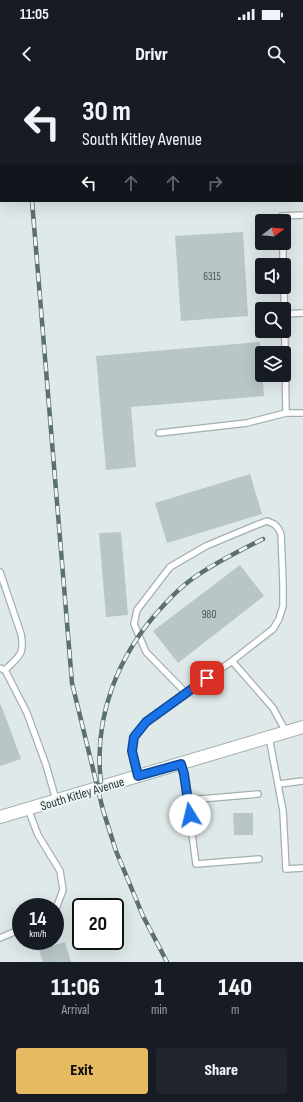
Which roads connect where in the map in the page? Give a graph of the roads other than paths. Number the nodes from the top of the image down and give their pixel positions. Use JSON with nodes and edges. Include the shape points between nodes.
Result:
{"nodes":[{"id":1,"x":303,"y":215,"type":"edge"},
{"id":2,"x":291,"y":216,"type":"edge"},
{"id":3,"x":303,"y":313,"type":"edge"},
{"id":4,"x":291,"y":314,"type":"edge"},
{"id":5,"x":284,"y":338,"type":"edge"},
{"id":6,"x":286,"y":413,"type":"junction"},
{"id":7,"x":303,"y":413,"type":"edge"},
{"id":8,"x":159,"y":434,"type":"dead end"},
{"id":9,"x":0,"y":572,"type":"edge"},
{"id":10,"x":232,"y":661,"type":"junction"},
{"id":11,"x":3,"y":669,"type":"edge"},
{"id":12,"x":186,"y":693,"type":"junction"},
{"id":13,"x":303,"y":727,"type":"edge"},
{"id":14,"x":286,"y":732,"type":"junction"},
{"id":15,"x":269,"y":737,"type":"junction"},
{"id":16,"x":181,"y":764,"type":"junction"},
{"id":17,"x":138,"y":776,"type":"junction"},
{"id":18,"x":303,"y":781,"type":"edge"},
{"id":19,"x":279,"y":784,"type":"junction"},
{"id":20,"x":258,"y":794,"type":"dead end"},
{"id":21,"x":188,"y":800,"type":"junction"},
{"id":22,"x":56,"y":801,"type":"junction"},
{"id":23,"x":28,"y":809,"type":"junction"},
{"id":24,"x":0,"y":817,"type":"edge"},
{"id":25,"x":259,"y":859,"type":"dead end"},
{"id":26,"x":303,"y":868,"type":"edge"},
{"id":27,"x":60,"y":898,"type":"edge"},
{"id":28,"x":12,"y":933,"type":"edge"},
{"id":29,"x":0,"y":938,"type":"edge"}],
"edges":[{"from":1,"to":2,"type":"lane"},
{"from":3,"to":4,"type":"lane"},
{"from":5,"to":6,"type":"lane"},
{"from":6,"to":7,"type":"lane"},
{"from":6,"to":8,"type":"lane","via":[[246,423]]},
{"from":9,"to":11,"type":"lane","via":[[23,644],[21,655]]},
{"from":10,"to":12,"type":"lane"},
{"from":10,"to":12,"type":"lane","via":[[273,629],[283,606],[281,534],[274,524],[267,521],[206,546],[170,567],[137,610],[134,624],[146,652]]},
{"from":10,"to":14,"type":"lane","via":[[273,708]]},
{"from":11,"to":22,"type":"lane","via":[[27,713]]},
{"from":12,"to":17,"type":"lane","via":[[146,722],[134,737],[132,751]]},
{"from":13,"to":14,"type":"street","name":"South Kitley Avenue"},
{"from":14,"to":15,"type":"street","name":"South Kitley Avenue"},
{"from":15,"to":16,"type":"street","name":"South Kitley Avenue"},
{"from":15,"to":19,"type":"lane"},
{"from":16,"to":17,"type":"street","name":"South Kitley Avenue"},
{"from":16,"to":21,"type":"lane"},
{"from":17,"to":22,"type":"street","name":"South Kitley Avenue"},
{"from":18,"to":19,"type":"lane"},
{"from":19,"to":26,"type":"lane","via":[[286,869]]},
{"from":20,"to":21,"type":"lane"},
{"from":21,"to":25,"type":"lane","via":[[196,864]]},
{"from":22,"to":23,"type":"street","name":"South Kitley Avenue"},
{"from":23,"to":24,"type":"street","name":"South Kitley Avenue"},
{"from":23,"to":27,"type":"lane","via":[[38,835],[60,871],[63,890]]},
{"from":28,"to":29,"type":"lane"}]}
